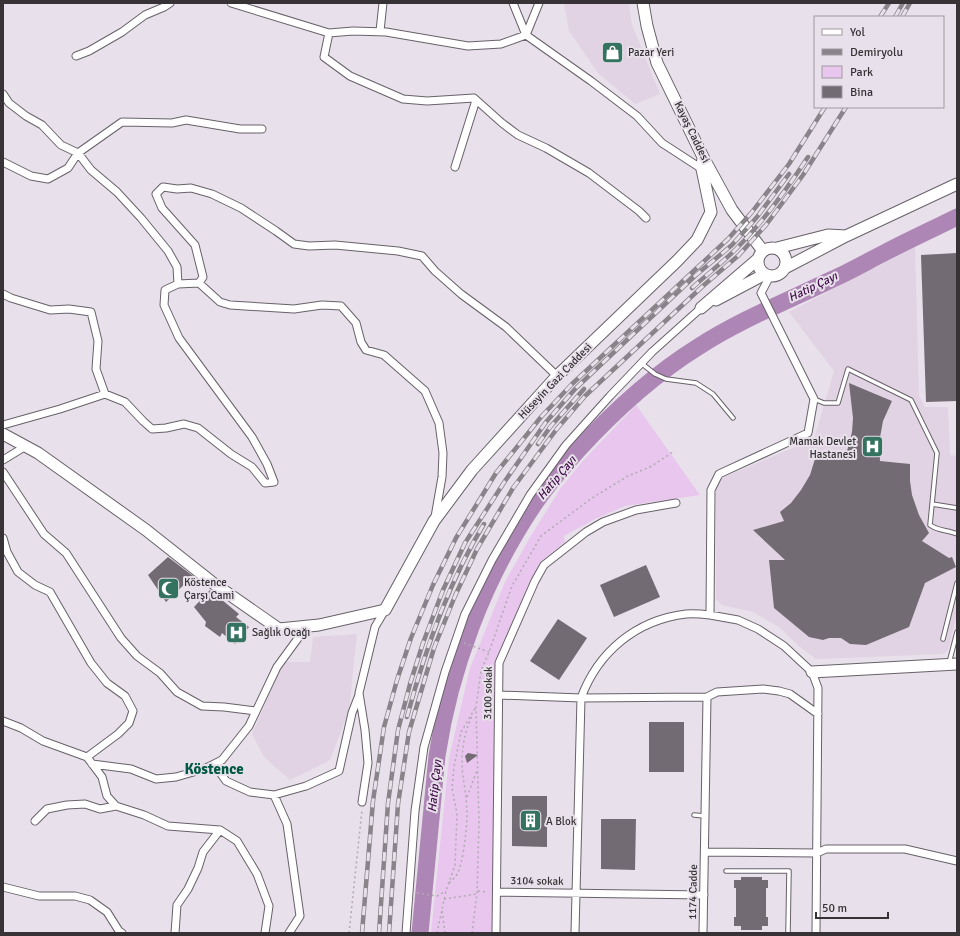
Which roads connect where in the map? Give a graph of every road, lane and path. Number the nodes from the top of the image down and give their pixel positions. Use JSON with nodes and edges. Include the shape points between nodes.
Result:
{"nodes":[{"id":1,"x":170,"y":3,"type":"edge"},
{"id":2,"x":231,"y":3,"type":"edge"},
{"id":3,"x":382,"y":3,"type":"edge"},
{"id":4,"x":513,"y":3,"type":"edge"},
{"id":5,"x":539,"y":3,"type":"edge"},
{"id":6,"x":643,"y":3,"type":"edge"},
{"id":7,"x":380,"y":31,"type":"junction"},
{"id":8,"x":329,"y":33,"type":"junction"},
{"id":9,"x":526,"y":35,"type":"junction"},
{"id":10,"x":76,"y":56,"type":"dead end"},
{"id":11,"x":3,"y":94,"type":"edge"},
{"id":12,"x":476,"y":100,"type":"junction"},
{"id":13,"x":262,"y":129,"type":"dead end"},
{"id":14,"x":78,"y":152,"type":"junction"},
{"id":15,"x":703,"y":157,"type":"junction"},
{"id":16,"x":3,"y":162,"type":"edge"},
{"id":17,"x":455,"y":167,"type":"dead end"},
{"id":18,"x":702,"y":169,"type":"junction"},
{"id":19,"x":957,"y":184,"type":"edge"},
{"id":20,"x":646,"y":218,"type":"dead end"},
{"id":21,"x":846,"y":236,"type":"junction"},
{"id":22,"x":776,"y":248,"type":"junction"},
{"id":23,"x":761,"y":255,"type":"junction"},
{"id":24,"x":785,"y":268,"type":"junction"},
{"id":25,"x":768,"y":275,"type":"junction"},
{"id":26,"x":199,"y":283,"type":"junction"},
{"id":27,"x":178,"y":284,"type":"junction"},
{"id":28,"x":3,"y":294,"type":"edge"},
{"id":29,"x":702,"y":308,"type":"junction"},
{"id":30,"x":641,"y":363,"type":"junction"},
{"id":31,"x":557,"y":376,"type":"junction"},
{"id":32,"x":105,"y":394,"type":"junction"},
{"id":33,"x":814,"y":399,"type":"junction"},
{"id":34,"x":733,"y":418,"type":"dead end"},
{"id":35,"x":3,"y":425,"type":"edge"},
{"id":36,"x":3,"y":434,"type":"edge"},
{"id":37,"x":26,"y":446,"type":"junction"},
{"id":38,"x":673,"y":452,"type":"dead end"},
{"id":39,"x":3,"y":460,"type":"edge"},
{"id":40,"x":3,"y":472,"type":"edge"},
{"id":41,"x":676,"y":503,"type":"dead end"},
{"id":42,"x":932,"y":504,"type":"junction"},
{"id":43,"x":957,"y":508,"type":"edge"},
{"id":44,"x":434,"y":521,"type":"junction"},
{"id":45,"x":957,"y":534,"type":"edge"},
{"id":46,"x":3,"y":538,"type":"edge"},
{"id":47,"x":957,"y":583,"type":"edge"},
{"id":48,"x":385,"y":610,"type":"junction"},
{"id":49,"x":710,"y":615,"type":"junction"},
{"id":50,"x":307,"y":626,"type":"junction"},
{"id":51,"x":957,"y":632,"type":"edge"},
{"id":52,"x":943,"y":639,"type":"dead end"},
{"id":53,"x":463,"y":642,"type":"dead end"},
{"id":54,"x":490,"y":652,"type":"junction"},
{"id":55,"x":953,"y":664,"type":"edge"},
{"id":56,"x":812,"y":672,"type":"junction"},
{"id":57,"x":359,"y":693,"type":"junction"},
{"id":58,"x":499,"y":695,"type":"junction"},
{"id":59,"x":707,"y":697,"type":"junction"},
{"id":60,"x":581,"y":698,"type":"junction"},
{"id":61,"x":476,"y":707,"type":"junction"},
{"id":62,"x":256,"y":711,"type":"junction"},
{"id":63,"x":818,"y":714,"type":"junction"},
{"id":64,"x":3,"y":721,"type":"edge"},
{"id":65,"x":87,"y":757,"type":"junction"},
{"id":66,"x":92,"y":764,"type":"junction"},
{"id":67,"x":214,"y":764,"type":"junction"},
{"id":68,"x":478,"y":768,"type":"junction"},
{"id":69,"x":274,"y":795,"type":"junction"},
{"id":70,"x":466,"y":798,"type":"junction"},
{"id":71,"x":362,"y":802,"type":"joint"},
{"id":72,"x":116,"y":806,"type":"junction"},
{"id":73,"x":694,"y":815,"type":"dead end"},
{"id":74,"x":706,"y":816,"type":"junction"},
{"id":75,"x":35,"y":821,"type":"dead end"},
{"id":76,"x":220,"y":830,"type":"junction"},
{"id":77,"x":705,"y":852,"type":"junction"},
{"id":78,"x":817,"y":853,"type":"junction"},
{"id":79,"x":957,"y":861,"type":"edge"},
{"id":80,"x":726,"y":871,"type":"dead end"},
{"id":81,"x":449,"y":883,"type":"junction"},
{"id":82,"x":3,"y":887,"type":"edge"},
{"id":83,"x":446,"y":891,"type":"junction"},
{"id":84,"x":478,"y":891,"type":"junction"},
{"id":85,"x":487,"y":892,"type":"dead end"},
{"id":86,"x":497,"y":892,"type":"junction"},
{"id":87,"x":576,"y":893,"type":"junction"},
{"id":88,"x":421,"y":894,"type":"dead end"},
{"id":89,"x":478,"y":894,"type":"junction"},
{"id":90,"x":704,"y":895,"type":"junction"},
{"id":91,"x":444,"y":899,"type":"junction"},
{"id":92,"x":442,"y":910,"type":"junction"},
{"id":93,"x":122,"y":933,"type":"edge"},
{"id":94,"x":176,"y":933,"type":"edge"},
{"id":95,"x":265,"y":933,"type":"edge"},
{"id":96,"x":289,"y":933,"type":"edge"},
{"id":97,"x":349,"y":933,"type":"edge"},
{"id":98,"x":406,"y":933,"type":"edge"},
{"id":99,"x":437,"y":933,"type":"edge"},
{"id":100,"x":445,"y":933,"type":"edge"},
{"id":101,"x":472,"y":933,"type":"edge"},
{"id":102,"x":496,"y":933,"type":"edge"},
{"id":103,"x":575,"y":933,"type":"edge"},
{"id":104,"x":703,"y":933,"type":"edge"},
{"id":105,"x":788,"y":933,"type":"edge"},
{"id":106,"x":816,"y":933,"type":"edge"}],
"edges":[{"from":1,"to":10,"type":"street","via":[[145,15],[90,51]]},
{"from":2,"to":8,"type":"street"},
{"from":3,"to":7,"type":"street"},
{"from":4,"to":9,"type":"street"},
{"from":5,"to":9,"type":"street"},
{"from":6,"to":15,"type":"street","name":"Kayaş Caddesi","via":[[658,63]]},
{"from":7,"to":8,"type":"street"},
{"from":7,"to":9,"type":"street","via":[[468,46],[501,44]]},
{"from":8,"to":12,"type":"street","via":[[324,57],[350,76],[403,98],[427,101],[474,98]]},
{"from":9,"to":18,"type":"street","via":[[637,116],[662,143]]},
{"from":11,"to":14,"type":"street","via":[[9,103],[42,125],[61,145]]},
{"from":12,"to":17,"type":"street"},
{"from":12,"to":20,"type":"street","via":[[518,135],[588,173],[639,210]]},
{"from":13,"to":14,"type":"street","via":[[240,129],[186,120],[172,124],[122,122]]},
{"from":14,"to":16,"type":"street","via":[[68,168],[48,179],[31,176]]},
{"from":14,"to":27,"type":"street","via":[[91,170],[117,192],[168,251],[177,267]]},
{"from":15,"to":18,"type":"street","name":"Hüseyin Gazi Caddesi"},
{"from":15,"to":23,"type":"street","name":"Kayaş Caddesi","via":[[732,210]]},
{"from":18,"to":31,"type":"street","name":"Hüseyin Gazi Caddesi","via":[[711,212],[696,240]]},
{"from":19,"to":21,"type":"street"},
{"from":21,"to":22,"type":"street","via":[[828,235]]},
{"from":21,"to":24,"type":"street"},
{"from":22,"to":23,"type":"street","via":[[767,248]]},
{"from":22,"to":24,"type":"street","via":[[784,254]]},
{"from":23,"to":25,"type":"street","via":[[759,268]]},
{"from":23,"to":29,"type":"street"},
{"from":24,"to":25,"type":"street","via":[[779,274]]},
{"from":25,"to":29,"type":"street"},
{"from":25,"to":33,"type":"street","via":[[761,293]]},
{"from":26,"to":27,"type":"street"},
{"from":26,"to":31,"type":"street","via":[[203,276],[195,245],[162,208],[156,194],[163,187],[191,188],[212,194],[240,208],[294,244],[335,245],[422,256],[461,294],[506,327]]},
{"from":26,"to":44,"type":"street","via":[[220,302],[230,305],[294,309],[322,305],[341,306],[356,323],[366,350],[384,355],[425,391],[439,423],[443,453],[442,477]]},
{"from":27,"to":32,"type":"street","via":[[165,290],[164,305],[179,338],[252,437],[274,482],[265,483],[252,466],[231,454],[198,428],[184,424],[152,429],[125,402]]},
{"from":28,"to":32,"type":"street","via":[[50,310],[91,312],[98,341],[96,369]]},
{"from":29,"to":30,"type":"street"},
{"from":30,"to":34,"type":"lane","via":[[666,380],[696,383],[713,394]]},
{"from":30,"to":98,"type":"street","via":[[566,445],[530,495],[492,560],[465,614],[445,672],[424,748],[414,811]]},
{"from":31,"to":44,"type":"street","name":"Hüseyin Gazi Caddesi","via":[[472,470]]},
{"from":32,"to":35,"type":"street"},
{"from":33,"to":42,"type":"lane","via":[[824,403],[838,403],[848,369],[911,400],[937,453]]},
{"from":33,"to":49,"type":"street","via":[[808,432],[719,474],[711,490]]},
{"from":36,"to":37,"type":"street"},
{"from":37,"to":39,"type":"street"},
{"from":37,"to":50,"type":"street","via":[[146,530],[213,583],[279,629]]},
{"from":38,"to":54,"type":"path","via":[[592,498],[542,536],[512,586]]},
{"from":40,"to":62,"type":"street","via":[[44,534],[66,553],[121,638],[137,656],[160,673],[177,692],[202,706]]},
{"from":41,"to":58,"type":"street","name":"3100 sokak","via":[[636,510],[603,522],[544,565],[499,663]]},
{"from":42,"to":43,"type":"lane"},
{"from":42,"to":45,"type":"lane","via":[[930,525]]},
{"from":44,"to":48,"type":"street","name":"Hüseyin Gazi Caddesi"},
{"from":46,"to":65,"type":"street","via":[[18,572],[35,585],[50,592],[91,663],[107,682],[125,696],[133,711],[129,723]]},
{"from":47,"to":52,"type":"lane"},
{"from":48,"to":50,"type":"street"},
{"from":48,"to":57,"type":"street","via":[[375,628]]},
{"from":49,"to":56,"type":"street","via":[[738,620],[758,629],[784,646]]},
{"from":49,"to":60,"type":"street","via":[[687,614],[661,619],[638,629],[615,645],[598,664]]},
{"from":50,"to":62,"type":"street","via":[[277,667]]},
{"from":51,"to":55,"type":"lane"},
{"from":53,"to":54,"type":"path"},
{"from":54,"to":61,"type":"path","via":[[481,671]]},
{"from":55,"to":56,"type":"street"},
{"from":56,"to":63,"type":"street","via":[[818,688]]},
{"from":57,"to":69,"type":"street","via":[[339,770],[306,786]]},
{"from":57,"to":71,"type":"street","via":[[368,763]]},
{"from":58,"to":60,"type":"street"},
{"from":58,"to":86,"type":"street","name":"3100 sokak"},
{"from":59,"to":60,"type":"street"},
{"from":59,"to":63,"type":"street","via":[[717,692],[763,689],[779,691],[790,694]]},
{"from":59,"to":74,"type":"street","name":"1174 Cadde"},
{"from":60,"to":87,"type":"street"},
{"from":61,"to":68,"type":"path"},
{"from":61,"to":70,"type":"path","via":[[466,728],[463,744],[462,774]]},
{"from":61,"to":81,"type":"path","via":[[461,732],[454,766],[452,788],[457,814],[456,844],[455,865]]},
{"from":62,"to":67,"type":"street","via":[[245,732],[222,760]]},
{"from":63,"to":78,"type":"street"},
{"from":64,"to":65,"type":"street","via":[[43,741]]},
{"from":65,"to":66,"type":"street"},
{"from":66,"to":67,"type":"street","via":[[130,769],[156,779],[176,777]]},
{"from":66,"to":72,"type":"street","via":[[102,777],[107,796]]},
{"from":67,"to":69,"type":"street","via":[[226,781],[250,792]]},
{"from":68,"to":70,"type":"path"},
{"from":68,"to":84,"type":"path"},
{"from":69,"to":96,"type":"street","via":[[286,824],[300,916]]},
{"from":70,"to":81,"type":"path","via":[[468,825],[461,866],[456,877]]},
{"from":71,"to":97,"type":"path"},
{"from":72,"to":75,"type":"street","via":[[100,809],[85,804],[67,804],[47,809]]},
{"from":72,"to":76,"type":"street","via":[[168,826]]},
{"from":73,"to":74,"type":"lane"},
{"from":74,"to":77,"type":"street","name":"1174 Cadde"},
{"from":76,"to":94,"type":"street","via":[[203,852],[188,889],[177,905]]},
{"from":76,"to":95,"type":"street","via":[[238,841],[257,874],[269,906]]},
{"from":77,"to":78,"type":"street"},
{"from":77,"to":90,"type":"street","name":"1174 Cadde"},
{"from":78,"to":79,"type":"street","via":[[826,849],[905,849]]},
{"from":78,"to":106,"type":"street"},
{"from":80,"to":105,"type":"lane","via":[[789,871]]},
{"from":81,"to":83,"type":"path"},
{"from":82,"to":93,"type":"street","via":[[39,896],[75,896],[90,900],[107,912]]},
{"from":83,"to":88,"type":"path","via":[[436,896]]},
{"from":83,"to":91,"type":"path"},
{"from":84,"to":85,"type":"path"},
{"from":84,"to":89,"type":"path"},
{"from":86,"to":87,"type":"street","name":"3104 sokak"},
{"from":86,"to":102,"type":"street","name":"3100 sokak"},
{"from":87,"to":90,"type":"street","name":"3104 sokak"},
{"from":87,"to":103,"type":"street"},
{"from":89,"to":91,"type":"path"},
{"from":89,"to":101,"type":"path"},
{"from":90,"to":104,"type":"street","name":"1174 Cadde"},
{"from":91,"to":92,"type":"path"},
{"from":92,"to":99,"type":"path"},
{"from":92,"to":100,"type":"path"}]}
